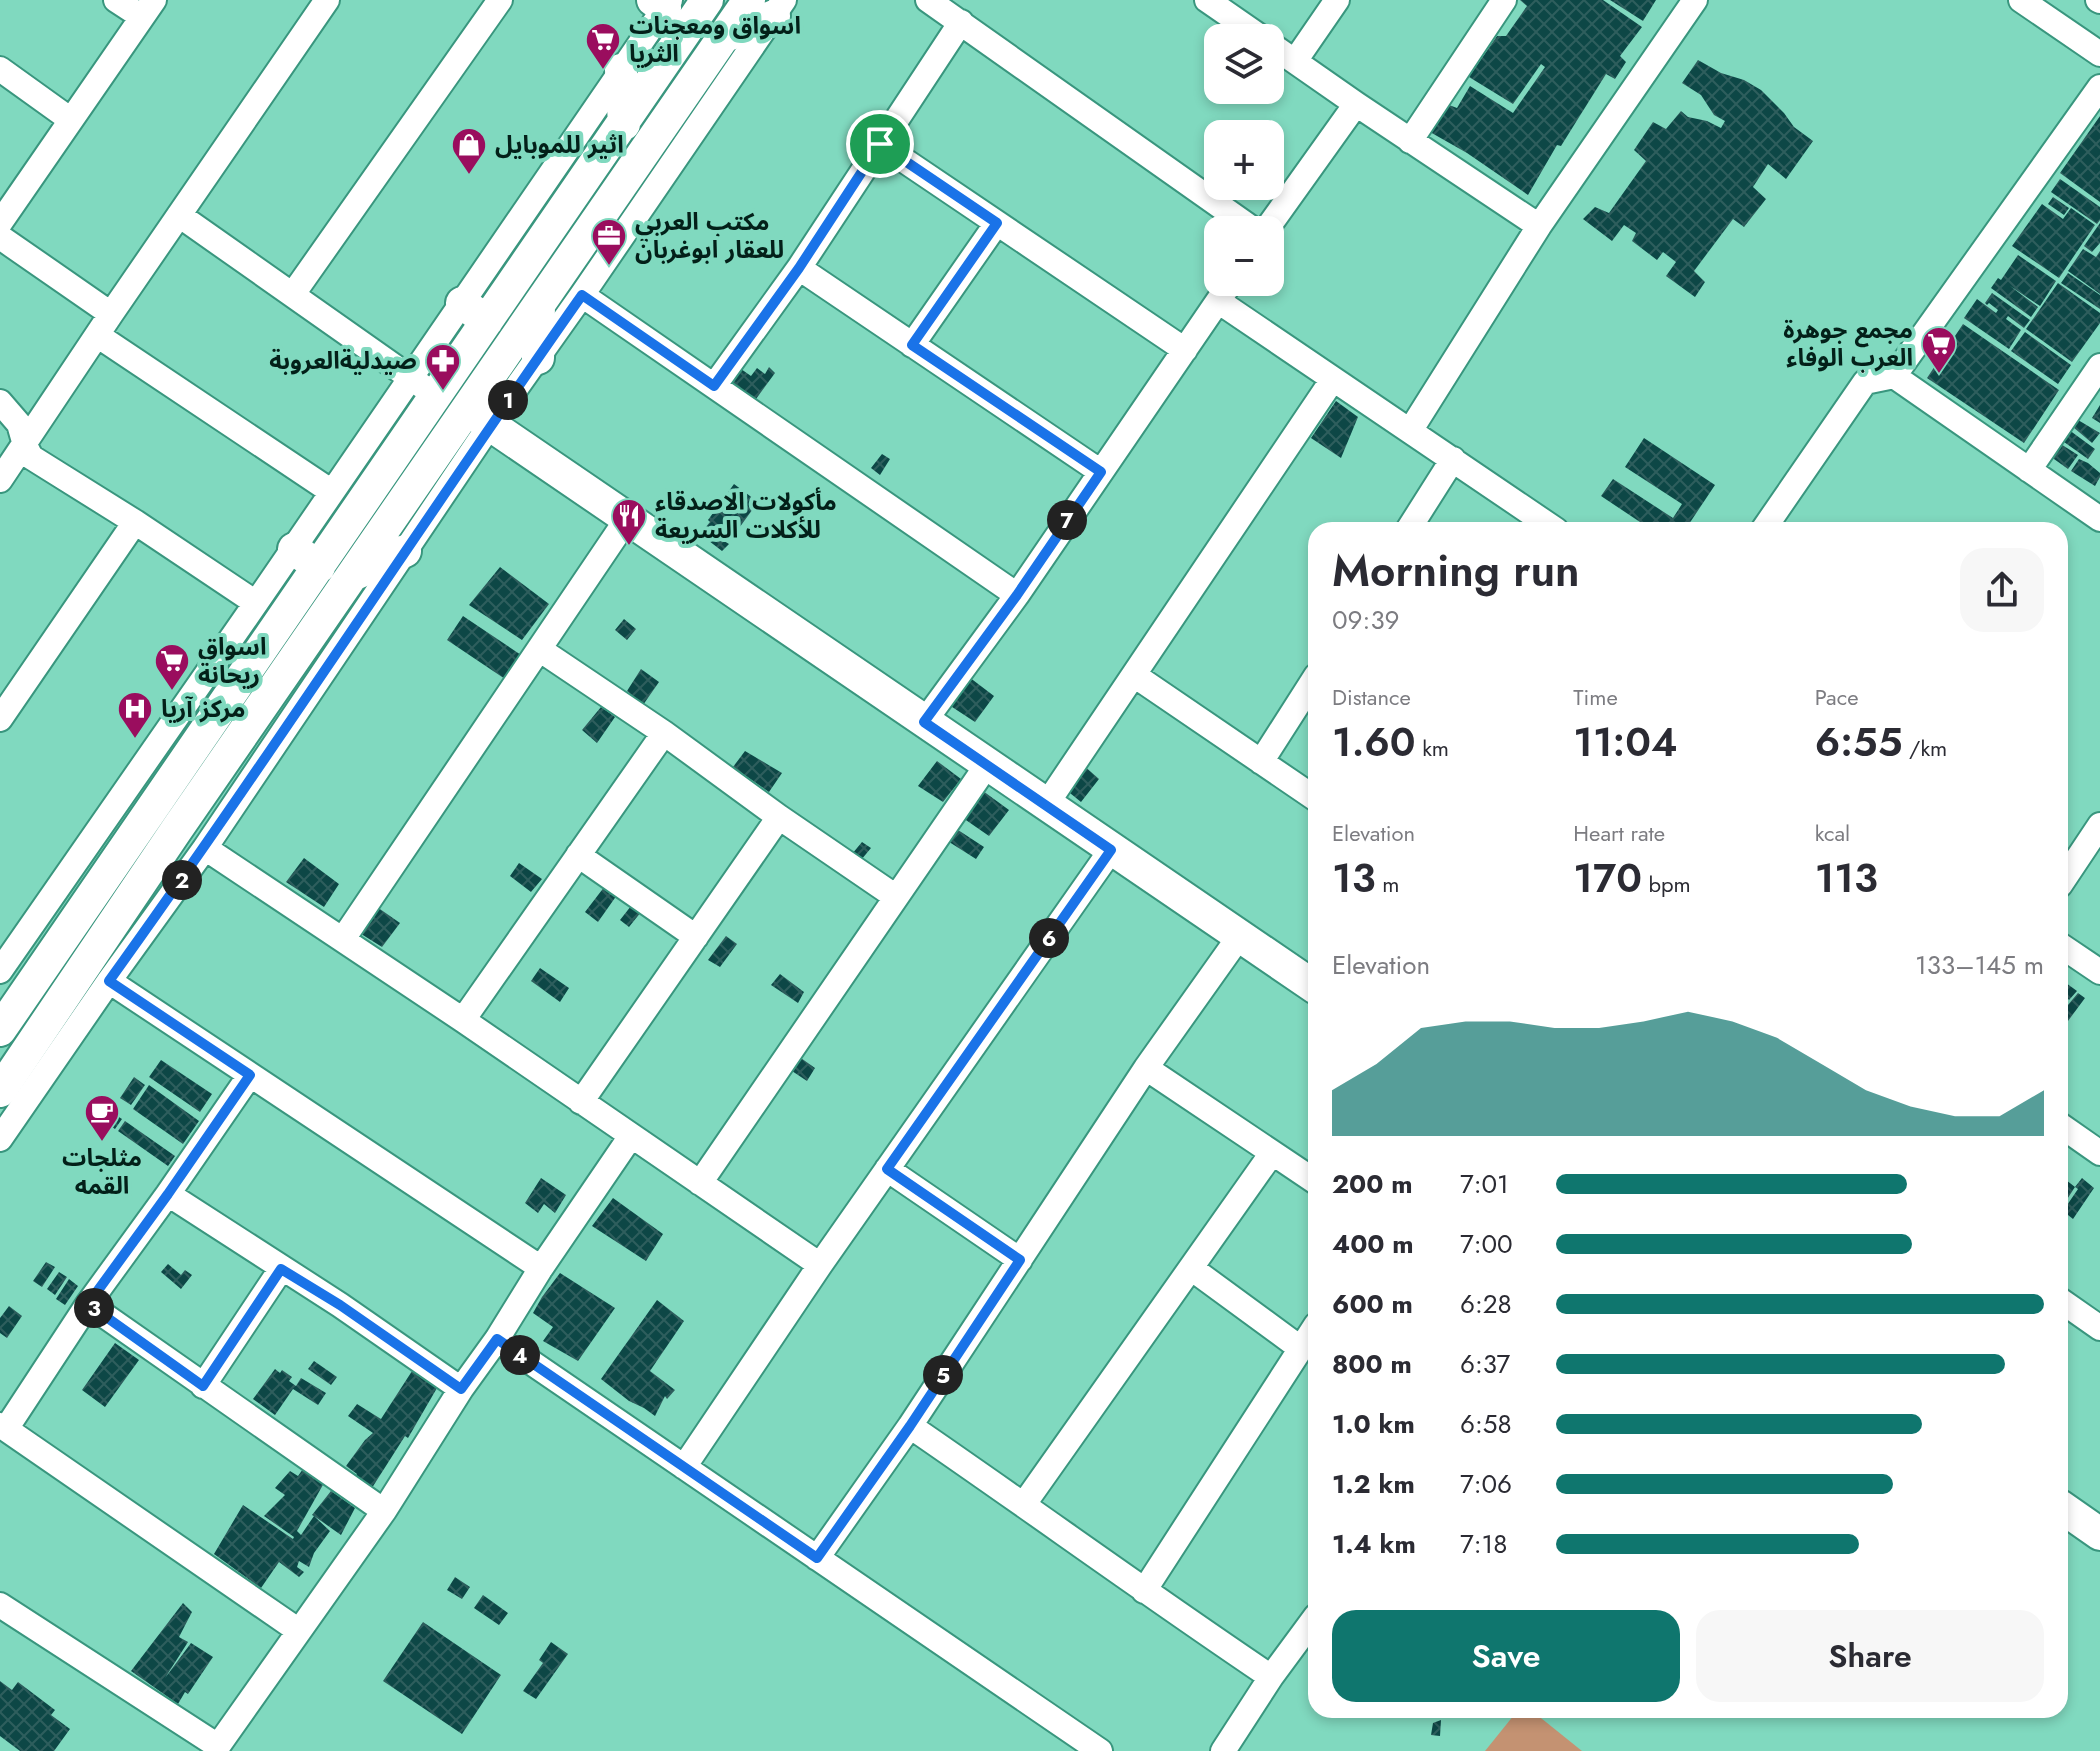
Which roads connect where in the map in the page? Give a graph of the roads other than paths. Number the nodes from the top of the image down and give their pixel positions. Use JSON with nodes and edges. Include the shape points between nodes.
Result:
{"nodes":[{"id":1,"x":116,"y":0,"type":"edge"},
{"id":2,"x":327,"y":0,"type":"edge"},
{"id":3,"x":500,"y":0,"type":"edge"},
{"id":4,"x":707,"y":0,"type":"edge"},
{"id":5,"x":928,"y":0,"type":"edge"},
{"id":6,"x":1207,"y":0,"type":"edge"},
{"id":7,"x":1337,"y":0,"type":"edge"},
{"id":8,"x":1504,"y":0,"type":"edge"},
{"id":9,"x":1695,"y":0,"type":"edge"},
{"id":10,"x":2021,"y":0,"type":"edge"},
{"id":11,"x":663,"y":3,"type":"edge"},
{"id":12,"x":769,"y":5,"type":"edge"},
{"id":13,"x":148,"y":9,"type":"edge"},
{"id":14,"x":961,"y":22,"type":"junction"},
{"id":15,"x":1242,"y":24,"type":"edge"},
{"id":16,"x":1284,"y":54,"type":"edge"},
{"id":17,"x":2100,"y":54,"type":"edge"},
{"id":18,"x":1295,"y":61,"type":"junction"},
{"id":19,"x":0,"y":69,"type":"edge"},
{"id":20,"x":621,"y":70,"type":"junction"},
{"id":21,"x":2100,"y":87,"type":"edge"},
{"id":22,"x":1356,"y":104,"type":"junction"},
{"id":23,"x":71,"y":120,"type":"junction"},
{"id":24,"x":624,"y":124,"type":"junction"},
{"id":25,"x":1410,"y":141,"type":"junction"},
{"id":26,"x":880,"y":144,"type":"junction"},
{"id":27,"x":179,"y":215,"type":"junction"},
{"id":28,"x":1234,"y":216,"type":"edge"},
{"id":29,"x":1276,"y":216,"type":"edge"},
{"id":30,"x":0,"y":223,"type":"edge"},
{"id":31,"x":997,"y":223,"type":"junction"},
{"id":32,"x":1539,"y":226,"type":"junction"},
{"id":33,"x":0,"y":237,"type":"edge"},
{"id":34,"x":799,"y":268,"type":"junction"},
{"id":35,"x":293,"y":294,"type":"junction"},
{"id":36,"x":582,"y":295,"type":"junction"},
{"id":37,"x":1221,"y":296,"type":"edge"},
{"id":38,"x":1230,"y":296,"type":"edge"},
{"id":39,"x":539,"y":305,"type":"junction"},
{"id":40,"x":475,"y":312,"type":"junction"},
{"id":41,"x":111,"y":314,"type":"junction"},
{"id":42,"x":97,"y":335,"type":"junction"},
{"id":43,"x":912,"y":345,"type":"junction"},
{"id":44,"x":1185,"y":350,"type":"junction"},
{"id":45,"x":538,"y":358,"type":"junction"},
{"id":46,"x":2100,"y":366,"type":"edge"},
{"id":47,"x":1894,"y":376,"type":"junction"},
{"id":48,"x":1333,"y":379,"type":"junction"},
{"id":49,"x":714,"y":386,"type":"junction"},
{"id":50,"x":423,"y":387,"type":"junction"},
{"id":51,"x":0,"y":402,"type":"edge"},
{"id":52,"x":478,"y":417,"type":"junction"},
{"id":53,"x":1410,"y":431,"type":"junction"},
{"id":54,"x":25,"y":445,"type":"junction"},
{"id":55,"x":1453,"y":459,"type":"junction"},
{"id":56,"x":2029,"y":470,"type":"junction"},
{"id":57,"x":1101,"y":472,"type":"junction"},
{"id":58,"x":0,"y":480,"type":"edge"},
{"id":59,"x":332,"y":492,"type":"junction"},
{"id":60,"x":627,"y":519,"type":"junction"},
{"id":61,"x":2100,"y":519,"type":"edge"},
{"id":62,"x":135,"y":522,"type":"junction"},
{"id":63,"x":1413,"y":522,"type":"edge"},
{"id":64,"x":1544,"y":522,"type":"edge"},
{"id":65,"x":1769,"y":522,"type":"edge"},
{"id":66,"x":405,"y":551,"type":"junction"},
{"id":67,"x":306,"y":558,"type":"junction"},
{"id":68,"x":352,"y":575,"type":"junction"},
{"id":69,"x":1017,"y":595,"type":"junction"},
{"id":70,"x":256,"y":603,"type":"junction"},
{"id":71,"x":539,"y":649,"type":"junction"},
{"id":72,"x":1134,"y":675,"type":"junction"},
{"id":73,"x":1308,"y":689,"type":"edge"},
{"id":74,"x":0,"y":719,"type":"edge"},
{"id":75,"x":924,"y":722,"type":"junction"},
{"id":76,"x":664,"y":733,"type":"junction"},
{"id":77,"x":1261,"y":762,"type":"junction"},
{"id":78,"x":987,"y":765,"type":"junction"},
{"id":79,"x":1308,"y":794,"type":"edge"},
{"id":80,"x":1046,"y":805,"type":"junction"},
{"id":81,"x":779,"y":817,"type":"junction"},
{"id":82,"x":2100,"y":825,"type":"edge"},
{"id":83,"x":205,"y":848,"type":"junction"},
{"id":84,"x":1111,"y":850,"type":"junction"},
{"id":85,"x":578,"y":855,"type":"junction"},
{"id":86,"x":2068,"y":873,"type":"edge"},
{"id":87,"x":896,"y":897,"type":"junction"},
{"id":88,"x":82,"y":911,"type":"junction"},
{"id":89,"x":111,"y":927,"type":"junction"},
{"id":90,"x":696,"y":937,"type":"junction"},
{"id":91,"x":1239,"y":937,"type":"junction"},
{"id":92,"x":343,"y":939,"type":"junction"},
{"id":93,"x":2068,"y":950,"type":"edge"},
{"id":94,"x":49,"y":959,"type":"junction"},
{"id":95,"x":0,"y":971,"type":"edge"},
{"id":96,"x":2100,"y":972,"type":"edge"},
{"id":97,"x":95,"y":977,"type":"junction"},
{"id":98,"x":1308,"y":983,"type":"edge"},
{"id":99,"x":463,"y":1020,"type":"junction"},
{"id":100,"x":0,"y":1030,"type":"edge"},
{"id":101,"x":1146,"y":1068,"type":"junction"},
{"id":102,"x":250,"y":1075,"type":"junction"},
{"id":103,"x":0,"y":1091,"type":"edge"},
{"id":104,"x":581,"y":1102,"type":"junction"},
{"id":105,"x":2068,"y":1131,"type":"edge"},
{"id":106,"x":631,"y":1136,"type":"junction"},
{"id":107,"x":0,"y":1139,"type":"edge"},
{"id":108,"x":1272,"y":1153,"type":"junction"},
{"id":109,"x":2100,"y":1153,"type":"edge"},
{"id":110,"x":887,"y":1169,"type":"junction"},
{"id":111,"x":1308,"y":1177,"type":"edge"},
{"id":112,"x":700,"y":1183,"type":"junction"},
{"id":113,"x":168,"y":1194,"type":"junction"},
{"id":114,"x":1020,"y":1260,"type":"junction"},
{"id":115,"x":820,"y":1265,"type":"junction"},
{"id":116,"x":541,"y":1268,"type":"junction"},
{"id":117,"x":1191,"y":1268,"type":"junction"},
{"id":118,"x":281,"y":1269,"type":"junction"},
{"id":119,"x":88,"y":1304,"type":"junction"},
{"id":120,"x":2068,"y":1306,"type":"edge"},
{"id":121,"x":2100,"y":1328,"type":"edge"},
{"id":122,"x":1308,"y":1336,"type":"edge"},
{"id":123,"x":497,"y":1339,"type":"junction"},
{"id":124,"x":1300,"y":1348,"type":"junction"},
{"id":125,"x":203,"y":1386,"type":"junction"},
{"id":126,"x":461,"y":1389,"type":"junction"},
{"id":127,"x":910,"y":1426,"type":"junction"},
{"id":128,"x":3,"y":1427,"type":"edge"},
{"id":129,"x":684,"y":1467,"type":"junction"},
{"id":130,"x":1024,"y":1504,"type":"junction"},
{"id":131,"x":2068,"y":1510,"type":"edge"},
{"id":132,"x":384,"y":1511,"type":"junction"},
{"id":133,"x":2096,"y":1524,"type":"edge"},
{"id":134,"x":817,"y":1558,"type":"junction"},
{"id":135,"x":1144,"y":1591,"type":"junction"},
{"id":136,"x":0,"y":1605,"type":"edge"},
{"id":137,"x":1308,"y":1627,"type":"edge"},
{"id":138,"x":299,"y":1631,"type":"junction"},
{"id":139,"x":1271,"y":1677,"type":"junction"},
{"id":140,"x":1100,"y":1751,"type":"edge"},
{"id":141,"x":1223,"y":1751,"type":"edge"}],
"edges":[{"from":1,"to":13,"type":"street"},
{"from":2,"to":27,"type":"street"},
{"from":3,"to":35,"type":"street"},
{"from":4,"to":24,"type":"main road"},
{"from":5,"to":14,"type":"street"},
{"from":6,"to":15,"type":"street"},
{"from":7,"to":18,"type":"street"},
{"from":8,"to":25,"type":"street"},
{"from":9,"to":32,"type":"street"},
{"from":10,"to":17,"type":"street"},
{"from":11,"to":20,"type":"street"},
{"from":12,"to":36,"type":"street"},
{"from":12,"to":39,"type":"main road","via":[[723,37]]},
{"from":13,"to":23,"type":"street"},
{"from":14,"to":26,"type":"street"},
{"from":14,"to":28,"type":"street"},
{"from":16,"to":18,"type":"street"},
{"from":18,"to":22,"type":"street"},
{"from":19,"to":23,"type":"street"},
{"from":20,"to":24,"type":"main road"},
{"from":20,"to":40,"type":"street"},
{"from":21,"to":47,"type":"street"},
{"from":22,"to":25,"type":"street"},
{"from":22,"to":29,"type":"street"},
{"from":23,"to":30,"type":"street"},
{"from":24,"to":40,"type":"main road"},
{"from":25,"to":32,"type":"street"},
{"from":26,"to":31,"type":"street"},
{"from":26,"to":34,"type":"street"},
{"from":27,"to":35,"type":"street"},
{"from":27,"to":41,"type":"street"},
{"from":31,"to":43,"type":"street"},
{"from":31,"to":44,"type":"street"},
{"from":32,"to":53,"type":"street"},
{"from":33,"to":41,"type":"street"},
{"from":34,"to":43,"type":"street"},
{"from":34,"to":49,"type":"street"},
{"from":35,"to":50,"type":"street"},
{"from":36,"to":45,"type":"street"},
{"from":36,"to":49,"type":"street"},
{"from":37,"to":44,"type":"street"},
{"from":38,"to":48,"type":"street"},
{"from":39,"to":45,"type":"main road"},
{"from":39,"to":52,"type":"main road"},
{"from":40,"to":50,"type":"main road"},
{"from":41,"to":42,"type":"street"},
{"from":42,"to":54,"type":"street"},
{"from":42,"to":59,"type":"street"},
{"from":43,"to":57,"type":"street"},
{"from":44,"to":57,"type":"street"},
{"from":45,"to":52,"type":"street"},
{"from":46,"to":56,"type":"street"},
{"from":47,"to":56,"type":"street"},
{"from":47,"to":65,"type":"street","via":[[1865,382]]},
{"from":48,"to":53,"type":"street"},
{"from":48,"to":72,"type":"street"},
{"from":49,"to":69,"type":"street"},
{"from":50,"to":59,"type":"street"},
{"from":50,"to":67,"type":"main road"},
{"from":51,"to":54,"type":"street","via":[[19,424]]},
{"from":52,"to":60,"type":"main road"},
{"from":52,"to":66,"type":"street"},
{"from":52,"to":68,"type":"main road"},
{"from":53,"to":55,"type":"street"},
{"from":54,"to":58,"type":"street"},
{"from":54,"to":62,"type":"street","via":[[31,457]]},
{"from":55,"to":63,"type":"street"},
{"from":55,"to":64,"type":"street"},
{"from":56,"to":61,"type":"street"},
{"from":57,"to":69,"type":"street"},
{"from":59,"to":67,"type":"street"},
{"from":60,"to":71,"type":"street"},
{"from":60,"to":75,"type":"main road"},
{"from":62,"to":70,"type":"street"},
{"from":62,"to":74,"type":"street"},
{"from":66,"to":68,"type":"main road"},
{"from":66,"to":83,"type":"street"},
{"from":67,"to":70,"type":"street"},
{"from":67,"to":88,"type":"main road"},
{"from":68,"to":89,"type":"main road"},
{"from":69,"to":75,"type":"street"},
{"from":70,"to":95,"type":"street"},
{"from":71,"to":76,"type":"street"},
{"from":71,"to":92,"type":"street"},
{"from":72,"to":77,"type":"street"},
{"from":72,"to":80,"type":"street"},
{"from":73,"to":77,"type":"street"},
{"from":75,"to":78,"type":"main road"},
{"from":76,"to":81,"type":"street"},
{"from":76,"to":85,"type":"street"},
{"from":77,"to":79,"type":"street"},
{"from":78,"to":80,"type":"main road"},
{"from":78,"to":87,"type":"street"},
{"from":80,"to":84,"type":"main road"},
{"from":81,"to":87,"type":"street"},
{"from":81,"to":90,"type":"street"},
{"from":82,"to":86,"type":"street"},
{"from":83,"to":92,"type":"street"},
{"from":83,"to":97,"type":"street"},
{"from":84,"to":91,"type":"main road"},
{"from":84,"to":110,"type":"street"},
{"from":85,"to":90,"type":"street"},
{"from":85,"to":99,"type":"street"},
{"from":87,"to":112,"type":"street"},
{"from":88,"to":89,"type":"main road","via":[[92,927]]},
{"from":88,"to":94,"type":"main road"},
{"from":89,"to":97,"type":"main road"},
{"from":90,"to":104,"type":"street"},
{"from":91,"to":98,"type":"main road"},
{"from":91,"to":101,"type":"street"},
{"from":92,"to":99,"type":"street"},
{"from":93,"to":96,"type":"street"},
{"from":94,"to":97,"type":"main road","via":[[68,958]]},
{"from":94,"to":100,"type":"main road"},
{"from":97,"to":102,"type":"street"},
{"from":97,"to":103,"type":"main road"},
{"from":97,"to":107,"type":"street"},
{"from":99,"to":104,"type":"street"},
{"from":101,"to":108,"type":"street"},
{"from":101,"to":114,"type":"street"},
{"from":102,"to":113,"type":"street"},
{"from":102,"to":116,"type":"street"},
{"from":104,"to":106,"type":"street"},
{"from":105,"to":109,"type":"street"},
{"from":106,"to":112,"type":"street"},
{"from":106,"to":116,"type":"street"},
{"from":108,"to":111,"type":"street"},
{"from":108,"to":117,"type":"street"},
{"from":110,"to":114,"type":"street"},
{"from":110,"to":115,"type":"street"},
{"from":112,"to":115,"type":"street"},
{"from":113,"to":118,"type":"street"},
{"from":113,"to":119,"type":"street"},
{"from":114,"to":127,"type":"street"},
{"from":115,"to":129,"type":"street"},
{"from":116,"to":123,"type":"street"},
{"from":117,"to":124,"type":"street"},
{"from":117,"to":130,"type":"street"},
{"from":118,"to":125,"type":"street"},
{"from":118,"to":126,"type":"street"},
{"from":119,"to":125,"type":"street"},
{"from":119,"to":128,"type":"street"},
{"from":120,"to":121,"type":"street"},
{"from":122,"to":124,"type":"street"},
{"from":123,"to":126,"type":"street"},
{"from":123,"to":129,"type":"street"},
{"from":124,"to":135,"type":"street"},
{"from":125,"to":132,"type":"street"},
{"from":126,"to":132,"type":"street"},
{"from":127,"to":130,"type":"street"},
{"from":127,"to":134,"type":"street"},
{"from":128,"to":138,"type":"street"},
{"from":129,"to":134,"type":"street"},
{"from":130,"to":135,"type":"street"},
{"from":131,"to":133,"type":"main road"},
{"from":132,"to":138,"type":"street"},
{"from":134,"to":140,"type":"street"},
{"from":135,"to":139,"type":"street"},
{"from":136,"to":138,"type":"street","via":[[218,1746]]},
{"from":137,"to":139,"type":"street"},
{"from":139,"to":141,"type":"street"}]}
